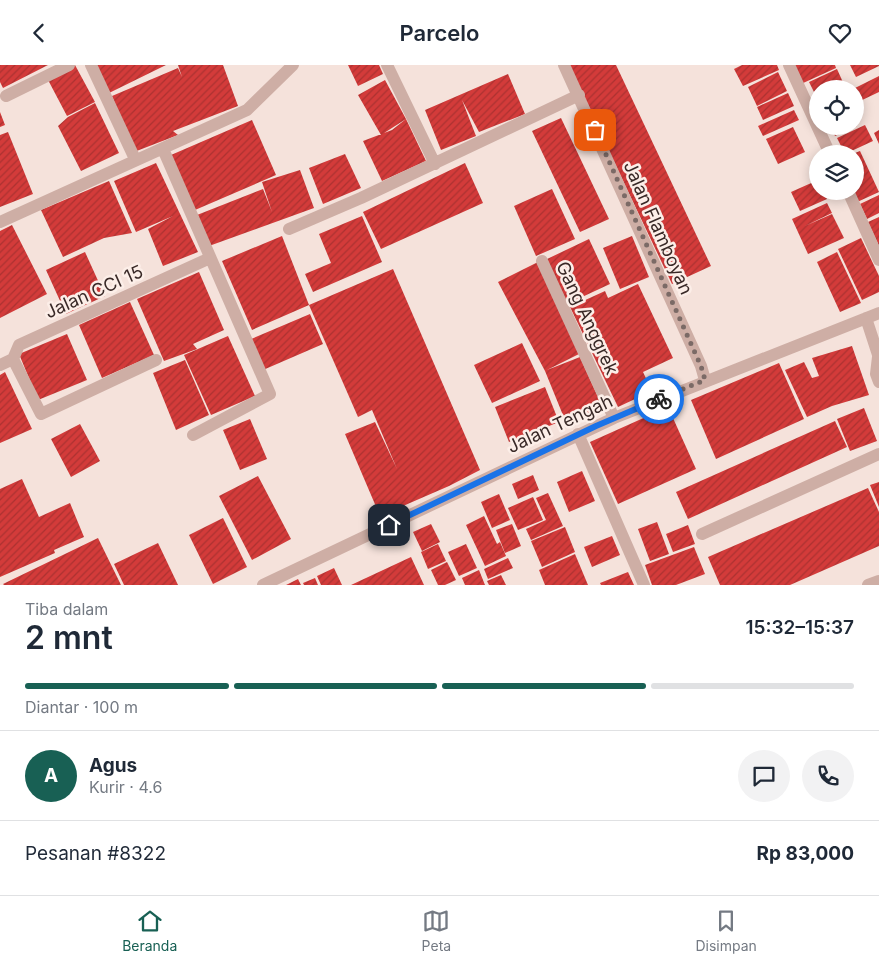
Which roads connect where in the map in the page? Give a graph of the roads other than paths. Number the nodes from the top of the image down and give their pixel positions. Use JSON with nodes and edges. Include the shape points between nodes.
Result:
{"nodes":[{"id":1,"x":69,"y":65,"type":"edge"},
{"id":2,"x":91,"y":65,"type":"edge"},
{"id":3,"x":293,"y":65,"type":"edge"},
{"id":4,"x":387,"y":65,"type":"edge"},
{"id":5,"x":564,"y":65,"type":"edge"},
{"id":6,"x":789,"y":65,"type":"edge"},
{"id":7,"x":579,"y":95,"type":"junction"},
{"id":8,"x":6,"y":96,"type":"dead end"},
{"id":9,"x":826,"y":145,"type":"edge"},
{"id":10,"x":163,"y":149,"type":"junction"},
{"id":11,"x":135,"y":159,"type":"junction"},
{"id":12,"x":435,"y":163,"type":"junction"},
{"id":13,"x":852,"y":200,"type":"edge"},
{"id":14,"x":0,"y":222,"type":"edge"},
{"id":15,"x":289,"y":229,"type":"dead end"},
{"id":16,"x":210,"y":258,"type":"junction"},
{"id":17,"x":879,"y":260,"type":"edge"},
{"id":18,"x":542,"y":261,"type":"dead end"},
{"id":19,"x":879,"y":313,"type":"edge"},
{"id":20,"x":866,"y":318,"type":"junction"},
{"id":21,"x":879,"y":358,"type":"edge"},
{"id":22,"x":13,"y":359,"type":"junction"},
{"id":23,"x":156,"y":360,"type":"dead end"},
{"id":24,"x":0,"y":365,"type":"edge"},
{"id":25,"x":705,"y":380,"type":"junction"},
{"id":26,"x":879,"y":382,"type":"edge"},
{"id":27,"x":614,"y":418,"type":"junction"},
{"id":28,"x":193,"y":435,"type":"dead end"},
{"id":29,"x":578,"y":435,"type":"junction"},
{"id":30,"x":879,"y":454,"type":"edge"},
{"id":31,"x":702,"y":534,"type":"dead end"},
{"id":32,"x":879,"y":581,"type":"edge"},
{"id":33,"x":263,"y":585,"type":"edge"},
{"id":34,"x":644,"y":585,"type":"edge"},
{"id":35,"x":868,"y":585,"type":"edge"}],
"edges":[{"from":1,"to":8,"type":"street"},
{"from":2,"to":11,"type":"street"},
{"from":3,"to":10,"type":"street","via":[[247,110]]},
{"from":4,"to":12,"type":"street"},
{"from":5,"to":7,"type":"street","name":"Jalan Flamboyan"},
{"from":6,"to":9,"type":"street"},
{"from":7,"to":12,"type":"street"},
{"from":7,"to":25,"type":"street","name":"Jalan Flamboyan"},
{"from":10,"to":11,"type":"street"},
{"from":10,"to":16,"type":"street"},
{"from":11,"to":14,"type":"street"},
{"from":12,"to":15,"type":"street"},
{"from":13,"to":17,"type":"street"},
{"from":16,"to":22,"type":"street","name":"Jalan CCI 15","via":[[18,345]]},
{"from":16,"to":28,"type":"street","via":[[270,394]]},
{"from":18,"to":27,"type":"street","name":"Gang Anggrek"},
{"from":19,"to":20,"type":"street","name":"Jalan Tengah"},
{"from":20,"to":21,"type":"street"},
{"from":20,"to":25,"type":"street","name":"Jalan Tengah"},
{"from":21,"to":26,"type":"street","via":[[876,374]]},
{"from":22,"to":23,"type":"street","via":[[41,414]]},
{"from":22,"to":24,"type":"street","name":"Jalan CCI 15"},
{"from":25,"to":27,"type":"street","name":"Jalan Tengah"},
{"from":27,"to":29,"type":"street","name":"Jalan Tengah"},
{"from":29,"to":33,"type":"street","name":"Jalan Tengah"},
{"from":29,"to":34,"type":"street"},
{"from":30,"to":31,"type":"street"},
{"from":32,"to":35,"type":"street"}]}
